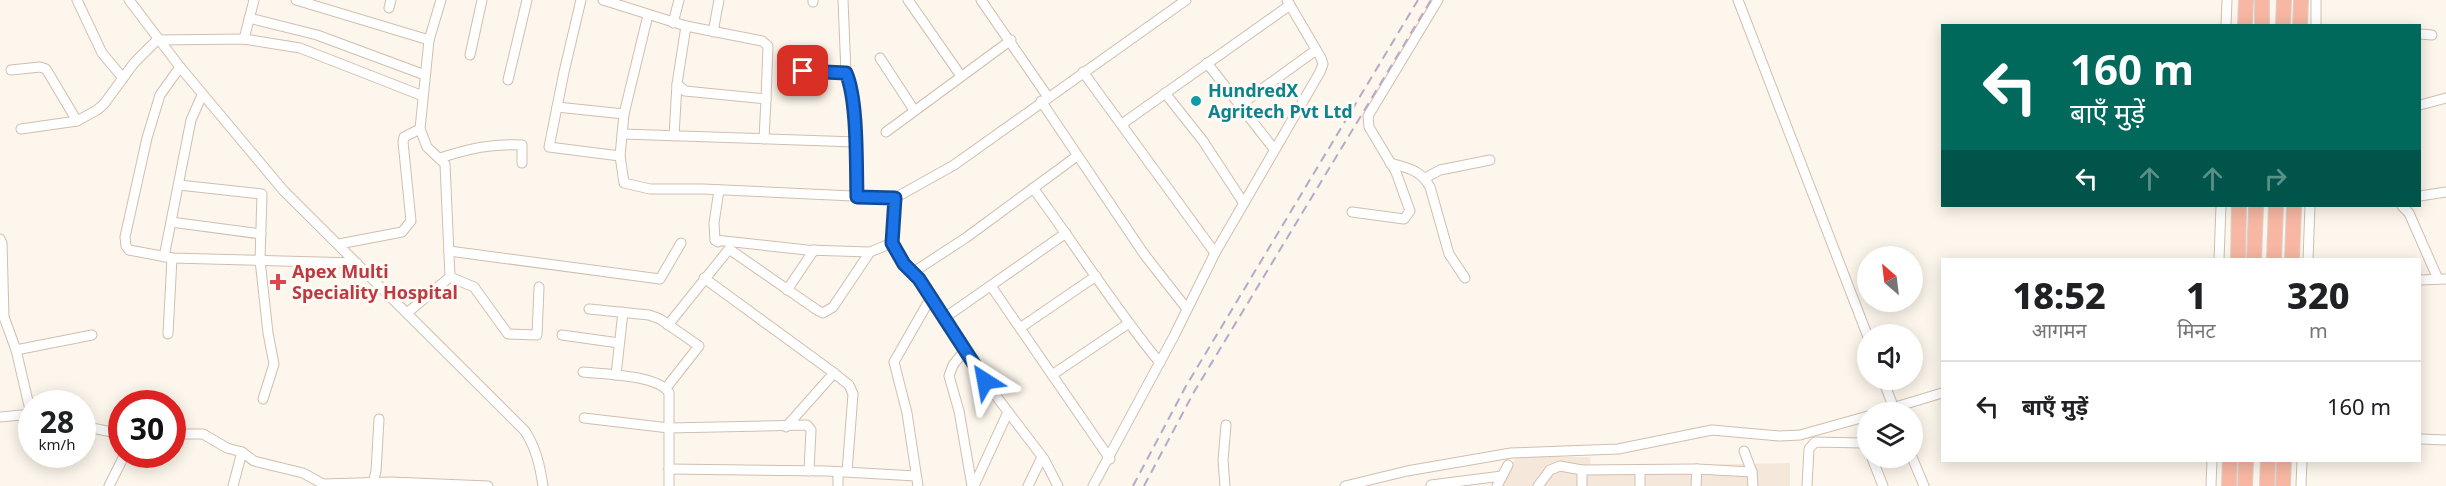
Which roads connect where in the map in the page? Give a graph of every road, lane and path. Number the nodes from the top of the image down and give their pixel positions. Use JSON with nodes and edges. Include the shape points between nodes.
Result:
{"nodes":[{"id":1,"x":77,"y":0,"type":"edge"},
{"id":2,"x":129,"y":0,"type":"edge"},
{"id":3,"x":254,"y":0,"type":"edge"},
{"id":4,"x":296,"y":0,"type":"edge"},
{"id":5,"x":441,"y":0,"type":"edge"},
{"id":6,"x":482,"y":0,"type":"edge"},
{"id":7,"x":527,"y":0,"type":"edge"},
{"id":8,"x":581,"y":0,"type":"edge"},
{"id":9,"x":603,"y":0,"type":"edge"},
{"id":10,"x":679,"y":0,"type":"edge"},
{"id":11,"x":720,"y":0,"type":"edge"},
{"id":12,"x":843,"y":0,"type":"edge"},
{"id":13,"x":908,"y":0,"type":"edge"},
{"id":14,"x":981,"y":0,"type":"edge"},
{"id":15,"x":1186,"y":0,"type":"edge"},
{"id":16,"x":1438,"y":0,"type":"edge"},
{"id":17,"x":1738,"y":0,"type":"edge"},
{"id":18,"x":2227,"y":0,"type":"edge"},
{"id":19,"x":2246,"y":0,"type":"edge"},
{"id":20,"x":2262,"y":0,"type":"edge"},
{"id":21,"x":2284,"y":0,"type":"edge"},
{"id":22,"x":2301,"y":0,"type":"edge"},
{"id":23,"x":2316,"y":0,"type":"edge"},
{"id":24,"x":1288,"y":2,"type":"edge"},
{"id":25,"x":629,"y":4,"type":"edge"},
{"id":26,"x":648,"y":15,"type":"junction"},
{"id":27,"x":249,"y":18,"type":"junction"},
{"id":28,"x":674,"y":22,"type":"junction"},
{"id":29,"x":2226,"y":24,"type":"edge"},
{"id":30,"x":2245,"y":24,"type":"edge"},
{"id":31,"x":2262,"y":24,"type":"edge"},
{"id":32,"x":2283,"y":24,"type":"edge"},
{"id":33,"x":2300,"y":24,"type":"edge"},
{"id":34,"x":2316,"y":24,"type":"edge"},
{"id":35,"x":686,"y":27,"type":"junction"},
{"id":36,"x":713,"y":32,"type":"junction"},
{"id":37,"x":2421,"y":34,"type":"edge"},
{"id":38,"x":2432,"y":35,"type":"dead end"},
{"id":39,"x":244,"y":39,"type":"junction"},
{"id":40,"x":157,"y":40,"type":"junction"},
{"id":41,"x":429,"y":40,"type":"junction"},
{"id":42,"x":1011,"y":40,"type":"junction"},
{"id":43,"x":1316,"y":50,"type":"junction"},
{"id":44,"x":470,"y":55,"type":"dead end"},
{"id":45,"x":880,"y":58,"type":"dead end"},
{"id":46,"x":1207,"y":63,"type":"junction"},
{"id":47,"x":180,"y":67,"type":"junction"},
{"id":48,"x":11,"y":70,"type":"dead end"},
{"id":49,"x":803,"y":71,"type":"dead end"},
{"id":50,"x":1083,"y":72,"type":"junction"},
{"id":51,"x":846,"y":73,"type":"junction"},
{"id":52,"x":425,"y":75,"type":"junction"},
{"id":53,"x":961,"y":76,"type":"junction"},
{"id":54,"x":123,"y":78,"type":"junction"},
{"id":55,"x":508,"y":80,"type":"dead end"},
{"id":56,"x":677,"y":84,"type":"junction"},
{"id":57,"x":1165,"y":93,"type":"junction"},
{"id":58,"x":202,"y":95,"type":"junction"},
{"id":59,"x":423,"y":96,"type":"junction"},
{"id":60,"x":2446,"y":98,"type":"edge"},
{"id":61,"x":766,"y":99,"type":"junction"},
{"id":62,"x":1045,"y":99,"type":"junction"},
{"id":63,"x":1240,"y":105,"type":"junction"},
{"id":64,"x":2421,"y":105,"type":"edge"},
{"id":65,"x":557,"y":107,"type":"junction"},
{"id":66,"x":914,"y":110,"type":"junction"},
{"id":67,"x":624,"y":114,"type":"junction"},
{"id":68,"x":77,"y":121,"type":"junction"},
{"id":69,"x":1122,"y":124,"type":"junction"},
{"id":70,"x":21,"y":129,"type":"dead end"},
{"id":71,"x":420,"y":129,"type":"junction"},
{"id":72,"x":886,"y":132,"type":"dead end"},
{"id":73,"x":622,"y":134,"type":"junction"},
{"id":74,"x":674,"y":136,"type":"junction"},
{"id":75,"x":764,"y":139,"type":"junction"},
{"id":76,"x":856,"y":142,"type":"junction"},
{"id":77,"x":1274,"y":149,"type":"junction"},
{"id":78,"x":620,"y":156,"type":"junction"},
{"id":79,"x":1077,"y":156,"type":"junction"},
{"id":80,"x":440,"y":158,"type":"junction"},
{"id":81,"x":1490,"y":160,"type":"dead end"},
{"id":82,"x":522,"y":163,"type":"dead end"},
{"id":83,"x":1390,"y":163,"type":"junction"},
{"id":84,"x":270,"y":175,"type":"junction"},
{"id":85,"x":1425,"y":178,"type":"junction"},
{"id":86,"x":179,"y":184,"type":"junction"},
{"id":87,"x":1033,"y":188,"type":"junction"},
{"id":88,"x":719,"y":190,"type":"junction"},
{"id":89,"x":2446,"y":192,"type":"edge"},
{"id":90,"x":262,"y":194,"type":"junction"},
{"id":91,"x":2421,"y":196,"type":"edge"},
{"id":92,"x":857,"y":197,"type":"junction"},
{"id":93,"x":895,"y":198,"type":"junction"},
{"id":94,"x":1243,"y":202,"type":"junction"},
{"id":95,"x":2221,"y":207,"type":"edge"},
{"id":96,"x":2239,"y":207,"type":"edge"},
{"id":97,"x":2256,"y":207,"type":"edge"},
{"id":98,"x":2276,"y":207,"type":"edge"},
{"id":99,"x":2294,"y":207,"type":"edge"},
{"id":100,"x":2310,"y":207,"type":"edge"},
{"id":101,"x":2403,"y":207,"type":"edge"},
{"id":102,"x":1352,"y":212,"type":"dead end"},
{"id":103,"x":171,"y":222,"type":"junction"},
{"id":104,"x":1066,"y":233,"type":"junction"},
{"id":105,"x":261,"y":234,"type":"junction"},
{"id":106,"x":0,"y":239,"type":"edge"},
{"id":107,"x":715,"y":240,"type":"junction"},
{"id":108,"x":681,"y":243,"type":"dead end"},
{"id":109,"x":892,"y":243,"type":"junction"},
{"id":110,"x":339,"y":244,"type":"junction"},
{"id":111,"x":729,"y":249,"type":"junction"},
{"id":112,"x":814,"y":250,"type":"junction"},
{"id":113,"x":449,"y":251,"type":"junction"},
{"id":114,"x":870,"y":252,"type":"junction"},
{"id":115,"x":1215,"y":253,"type":"junction"},
{"id":116,"x":168,"y":258,"type":"junction"},
{"id":117,"x":2219,"y":258,"type":"edge"},
{"id":118,"x":2238,"y":258,"type":"edge"},
{"id":119,"x":2254,"y":258,"type":"edge"},
{"id":120,"x":2274,"y":258,"type":"edge"},
{"id":121,"x":2292,"y":258,"type":"edge"},
{"id":122,"x":2308,"y":258,"type":"edge"},
{"id":123,"x":261,"y":260,"type":"junction"},
{"id":124,"x":357,"y":262,"type":"junction"},
{"id":125,"x":912,"y":273,"type":"junction"},
{"id":126,"x":1096,"y":276,"type":"junction"},
{"id":127,"x":450,"y":278,"type":"junction"},
{"id":128,"x":704,"y":278,"type":"junction"},
{"id":129,"x":1465,"y":278,"type":"dead end"},
{"id":130,"x":2442,"y":279,"type":"edge"},
{"id":131,"x":2421,"y":280,"type":"edge"},
{"id":132,"x":991,"y":286,"type":"junction"},
{"id":133,"x":539,"y":287,"type":"dead end"},
{"id":134,"x":787,"y":290,"type":"junction"},
{"id":135,"x":930,"y":299,"type":"junction"},
{"id":136,"x":589,"y":309,"type":"dead end"},
{"id":137,"x":1187,"y":309,"type":"junction"},
{"id":138,"x":623,"y":312,"type":"junction"},
{"id":139,"x":407,"y":313,"type":"junction"},
{"id":140,"x":943,"y":319,"type":"junction"},
{"id":141,"x":1129,"y":323,"type":"junction"},
{"id":142,"x":1863,"y":324,"type":"edge"},
{"id":143,"x":668,"y":325,"type":"junction"},
{"id":144,"x":1020,"y":328,"type":"junction"},
{"id":145,"x":168,"y":334,"type":"dead end"},
{"id":146,"x":92,"y":335,"type":"dead end"},
{"id":147,"x":562,"y":335,"type":"dead end"},
{"id":148,"x":620,"y":343,"type":"junction"},
{"id":149,"x":965,"y":350,"type":"junction"},
{"id":150,"x":15,"y":351,"type":"junction"},
{"id":151,"x":1160,"y":363,"type":"junction"},
{"id":152,"x":583,"y":372,"type":"dead end"},
{"id":153,"x":834,"y":373,"type":"junction"},
{"id":154,"x":616,"y":375,"type":"junction"},
{"id":155,"x":1052,"y":375,"type":"junction"},
{"id":156,"x":666,"y":388,"type":"junction"},
{"id":157,"x":25,"y":390,"type":"edge"},
{"id":158,"x":1941,"y":393,"type":"edge"},
{"id":159,"x":263,"y":399,"type":"dead end"},
{"id":160,"x":1917,"y":402,"type":"edge"},
{"id":161,"x":1008,"y":412,"type":"junction"},
{"id":162,"x":18,"y":415,"type":"edge"},
{"id":163,"x":0,"y":417,"type":"edge"},
{"id":164,"x":379,"y":418,"type":"dead end"},
{"id":165,"x":584,"y":418,"type":"dead end"},
{"id":166,"x":1857,"y":419,"type":"edge"},
{"id":167,"x":1226,"y":425,"type":"dead end"},
{"id":168,"x":786,"y":427,"type":"junction"},
{"id":169,"x":669,"y":428,"type":"junction"},
{"id":170,"x":186,"y":434,"type":"edge"},
{"id":171,"x":2421,"y":439,"type":"edge"},
{"id":172,"x":2446,"y":440,"type":"edge"},
{"id":173,"x":1857,"y":442,"type":"edge"},
{"id":174,"x":1744,"y":451,"type":"dead end"},
{"id":175,"x":242,"y":452,"type":"junction"},
{"id":176,"x":1042,"y":457,"type":"junction"},
{"id":177,"x":1110,"y":459,"type":"junction"},
{"id":178,"x":2212,"y":462,"type":"edge"},
{"id":179,"x":2230,"y":462,"type":"edge"},
{"id":180,"x":2246,"y":462,"type":"edge"},
{"id":181,"x":2268,"y":462,"type":"edge"},
{"id":182,"x":2284,"y":462,"type":"edge"},
{"id":183,"x":2302,"y":462,"type":"edge"},
{"id":184,"x":1508,"y":465,"type":"dead end"},
{"id":185,"x":119,"y":468,"type":"edge"},
{"id":186,"x":1876,"y":468,"type":"edge"},
{"id":187,"x":1917,"y":468,"type":"edge"},
{"id":188,"x":669,"y":469,"type":"junction"},
{"id":189,"x":1697,"y":469,"type":"junction"},
{"id":190,"x":1582,"y":470,"type":"junction"},
{"id":191,"x":1640,"y":470,"type":"junction"},
{"id":192,"x":809,"y":471,"type":"junction"},
{"id":193,"x":842,"y":472,"type":"junction"},
{"id":194,"x":1752,"y":472,"type":"junction"},
{"id":195,"x":1503,"y":476,"type":"junction"},
{"id":196,"x":917,"y":481,"type":"edge"},
{"id":197,"x":373,"y":483,"type":"junction"},
{"id":198,"x":1461,"y":484,"type":"edge"},
{"id":199,"x":323,"y":485,"type":"edge"},
{"id":200,"x":109,"y":486,"type":"edge"},
{"id":201,"x":233,"y":486,"type":"edge"},
{"id":202,"x":488,"y":486,"type":"edge"},
{"id":203,"x":543,"y":486,"type":"edge"},
{"id":204,"x":669,"y":486,"type":"edge"},
{"id":205,"x":838,"y":486,"type":"edge"},
{"id":206,"x":973,"y":486,"type":"edge"},
{"id":207,"x":1028,"y":486,"type":"edge"},
{"id":208,"x":1058,"y":486,"type":"edge"},
{"id":209,"x":1093,"y":486,"type":"edge"},
{"id":210,"x":1225,"y":486,"type":"edge"},
{"id":211,"x":1345,"y":486,"type":"edge"},
{"id":212,"x":1431,"y":486,"type":"edge"},
{"id":213,"x":1497,"y":486,"type":"edge"},
{"id":214,"x":1538,"y":486,"type":"edge"},
{"id":215,"x":1582,"y":486,"type":"edge"},
{"id":216,"x":1640,"y":486,"type":"edge"},
{"id":217,"x":1696,"y":486,"type":"edge"},
{"id":218,"x":1753,"y":486,"type":"edge"},
{"id":219,"x":1807,"y":486,"type":"edge"},
{"id":220,"x":1883,"y":486,"type":"edge"},
{"id":221,"x":1924,"y":486,"type":"edge"},
{"id":222,"x":2211,"y":486,"type":"edge"},
{"id":223,"x":2229,"y":486,"type":"edge"},
{"id":224,"x":2245,"y":486,"type":"edge"},
{"id":225,"x":2267,"y":486,"type":"edge"},
{"id":226,"x":2283,"y":486,"type":"edge"},
{"id":227,"x":2301,"y":486,"type":"edge"}],
"edges":[{"from":1,"to":54,"type":"street","via":[[102,53]]},
{"from":2,"to":40,"type":"street"},
{"from":3,"to":27,"type":"street"},
{"from":4,"to":41,"type":"street"},
{"from":5,"to":41,"type":"street"},
{"from":6,"to":44,"type":"street"},
{"from":7,"to":55,"type":"street"},
{"from":8,"to":65,"type":"street"},
{"from":9,"to":25,"type":"street"},
{"from":10,"to":28,"type":"street"},
{"from":11,"to":36,"type":"street"},
{"from":12,"to":51,"type":"street"},
{"from":13,"to":53,"type":"street"},
{"from":14,"to":42,"type":"street"},
{"from":15,"to":50,"type":"street"},
{"from":16,"to":83,"type":"street","via":[[1368,116],[1369,128]]},
{"from":17,"to":142,"type":"street"},
{"from":18,"to":29,"type":"street"},
{"from":19,"to":30,"type":"highway"},
{"from":20,"to":31,"type":"highway"},
{"from":21,"to":32,"type":"highway"},
{"from":22,"to":33,"type":"highway"},
{"from":23,"to":34,"type":"street"},
{"from":24,"to":43,"type":"street"},
{"from":24,"to":46,"type":"street"},
{"from":25,"to":26,"type":"street"},
{"from":26,"to":28,"type":"street"},
{"from":26,"to":67,"type":"street"},
{"from":27,"to":39,"type":"street"},
{"from":27,"to":52,"type":"street","via":[[317,35]]},
{"from":28,"to":35,"type":"street"},
{"from":35,"to":36,"type":"street"},
{"from":35,"to":56,"type":"street"},
{"from":36,"to":61,"type":"street","via":[[762,41],[768,46]]},
{"from":37,"to":38,"type":"street"},
{"from":39,"to":40,"type":"street"},
{"from":39,"to":59,"type":"street","via":[[300,48]]},
{"from":40,"to":47,"type":"street"},
{"from":40,"to":54,"type":"street"},
{"from":41,"to":52,"type":"street"},
{"from":42,"to":53,"type":"street"},
{"from":42,"to":62,"type":"street"},
{"from":43,"to":63,"type":"street"},
{"from":43,"to":77,"type":"street","via":[[1323,64],[1320,72]]},
{"from":45,"to":66,"type":"street"},
{"from":46,"to":57,"type":"street"},
{"from":46,"to":63,"type":"street"},
{"from":47,"to":58,"type":"street"},
{"from":47,"to":116,"type":"street","via":[[160,95],[125,237],[129,250]]},
{"from":48,"to":68,"type":"street","via":[[46,69]]},
{"from":49,"to":51,"type":"street"},
{"from":50,"to":62,"type":"street"},
{"from":50,"to":69,"type":"street"},
{"from":51,"to":76,"type":"street","via":[[851,86]]},
{"from":52,"to":59,"type":"street"},
{"from":53,"to":66,"type":"street"},
{"from":54,"to":68,"type":"street","via":[[104,104]]},
{"from":56,"to":61,"type":"street","via":[[685,91]]},
{"from":56,"to":74,"type":"street"},
{"from":57,"to":69,"type":"street"},
{"from":57,"to":94,"type":"street"},
{"from":58,"to":84,"type":"street"},
{"from":58,"to":86,"type":"street","via":[[191,120]]},
{"from":59,"to":71,"type":"street"},
{"from":60,"to":64,"type":"street"},
{"from":61,"to":75,"type":"street"},
{"from":62,"to":79,"type":"street"},
{"from":62,"to":93,"type":"street","via":[[954,165]]},
{"from":63,"to":77,"type":"street"},
{"from":65,"to":67,"type":"street"},
{"from":65,"to":78,"type":"street","via":[[549,147]]},
{"from":66,"to":72,"type":"street"},
{"from":67,"to":73,"type":"street"},
{"from":68,"to":70,"type":"street"},
{"from":69,"to":115,"type":"street"},
{"from":71,"to":80,"type":"street","via":[[427,147]]},
{"from":71,"to":110,"type":"street","via":[[404,137],[403,142],[411,221],[407,228]]},
{"from":73,"to":74,"type":"street"},
{"from":73,"to":78,"type":"street"},
{"from":74,"to":75,"type":"street"},
{"from":75,"to":76,"type":"street"},
{"from":76,"to":92,"type":"street"},
{"from":77,"to":94,"type":"street"},
{"from":78,"to":88,"type":"street","via":[[624,183],[650,189]]},
{"from":79,"to":87,"type":"street"},
{"from":79,"to":137,"type":"street"},
{"from":80,"to":82,"type":"street","via":[[473,147],[522,145]]},
{"from":80,"to":113,"type":"street","via":[[446,173]]},
{"from":81,"to":85,"type":"street","via":[[1440,170]]},
{"from":83,"to":85,"type":"street","via":[[1419,172]]},
{"from":83,"to":102,"type":"street","via":[[1410,210],[1408,216],[1404,219]]},
{"from":84,"to":90,"type":"street"},
{"from":84,"to":110,"type":"street"},
{"from":85,"to":129,"type":"street","via":[[1449,254]]},
{"from":86,"to":90,"type":"street"},
{"from":86,"to":103,"type":"street"},
{"from":87,"to":104,"type":"street"},
{"from":87,"to":125,"type":"street"},
{"from":88,"to":92,"type":"street"},
{"from":88,"to":107,"type":"street"},
{"from":89,"to":91,"type":"street"},
{"from":90,"to":105,"type":"street"},
{"from":92,"to":93,"type":"street"},
{"from":93,"to":109,"type":"street"},
{"from":94,"to":115,"type":"street"},
{"from":95,"to":117,"type":"street"},
{"from":96,"to":118,"type":"highway"},
{"from":97,"to":119,"type":"highway"},
{"from":98,"to":120,"type":"highway"},
{"from":99,"to":121,"type":"highway"},
{"from":100,"to":122,"type":"street"},
{"from":101,"to":130,"type":"street"},
{"from":103,"to":105,"type":"street"},
{"from":103,"to":116,"type":"street"},
{"from":104,"to":126,"type":"street"},
{"from":104,"to":132,"type":"street"},
{"from":105,"to":123,"type":"street"},
{"from":106,"to":150,"type":"street","via":[[4,317]]},
{"from":107,"to":111,"type":"street"},
{"from":107,"to":112,"type":"street"},
{"from":108,"to":113,"type":"street","via":[[660,279]]},
{"from":109,"to":114,"type":"street"},
{"from":109,"to":125,"type":"street"},
{"from":110,"to":124,"type":"street"},
{"from":111,"to":128,"type":"street"},
{"from":111,"to":134,"type":"street"},
{"from":112,"to":114,"type":"street"},
{"from":112,"to":134,"type":"street"},
{"from":113,"to":127,"type":"street"},
{"from":114,"to":134,"type":"street","via":[[833,307],[823,313]]},
{"from":115,"to":137,"type":"street"},
{"from":116,"to":123,"type":"street"},
{"from":116,"to":145,"type":"street"},
{"from":123,"to":124,"type":"street"},
{"from":123,"to":159,"type":"street","via":[[274,364]]},
{"from":124,"to":139,"type":"street"},
{"from":125,"to":135,"type":"street"},
{"from":126,"to":141,"type":"street"},
{"from":126,"to":144,"type":"street"},
{"from":127,"to":133,"type":"street","via":[[474,287],[508,334],[537,335]]},
{"from":127,"to":139,"type":"street"},
{"from":128,"to":143,"type":"street"},
{"from":128,"to":153,"type":"street"},
{"from":130,"to":131,"type":"street"},
{"from":132,"to":140,"type":"street"},
{"from":132,"to":144,"type":"street"},
{"from":135,"to":140,"type":"street"},
{"from":135,"to":196,"type":"street","via":[[894,362]]},
{"from":136,"to":138,"type":"street"},
{"from":137,"to":151,"type":"street"},
{"from":138,"to":143,"type":"street","via":[[649,315]]},
{"from":138,"to":148,"type":"street"},
{"from":139,"to":203,"type":"street","via":[[525,431],[532,442]]},
{"from":140,"to":149,"type":"street"},
{"from":141,"to":151,"type":"street"},
{"from":141,"to":155,"type":"street"},
{"from":143,"to":156,"type":"street","via":[[699,346]]},
{"from":144,"to":155,"type":"street"},
{"from":146,"to":150,"type":"street"},
{"from":147,"to":148,"type":"street"},
{"from":148,"to":154,"type":"street"},
{"from":149,"to":161,"type":"street"},
{"from":149,"to":206,"type":"street","via":[[949,376]]},
{"from":150,"to":157,"type":"street"},
{"from":151,"to":177,"type":"street"},
{"from":152,"to":154,"type":"street"},
{"from":153,"to":168,"type":"street"},
{"from":153,"to":193,"type":"street","via":[[854,394]]},
{"from":154,"to":156,"type":"street","via":[[651,381]]},
{"from":155,"to":177,"type":"street"},
{"from":156,"to":169,"type":"street"},
{"from":158,"to":160,"type":"street"},
{"from":161,"to":176,"type":"street"},
{"from":161,"to":206,"type":"street"},
{"from":162,"to":163,"type":"street"},
{"from":164,"to":197,"type":"street"},
{"from":165,"to":169,"type":"street"},
{"from":166,"to":211,"type":"street","via":[[1800,435],[1712,430],[1618,449],[1511,453]]},
{"from":167,"to":210,"type":"street"},
{"from":168,"to":169,"type":"street"},
{"from":168,"to":192,"type":"street","via":[[807,425],[812,430]]},
{"from":169,"to":188,"type":"street"},
{"from":170,"to":175,"type":"street","via":[[203,434]]},
{"from":171,"to":172,"type":"street"},
{"from":173,"to":219,"type":"street","via":[[1815,442],[1809,448]]},
{"from":174,"to":194,"type":"street"},
{"from":175,"to":199,"type":"street","via":[[254,461],[296,471]]},
{"from":175,"to":201,"type":"street"},
{"from":176,"to":207,"type":"street"},
{"from":176,"to":208,"type":"street"},
{"from":177,"to":209,"type":"street"},
{"from":178,"to":222,"type":"street"},
{"from":179,"to":223,"type":"highway"},
{"from":180,"to":224,"type":"highway"},
{"from":181,"to":225,"type":"highway"},
{"from":182,"to":226,"type":"highway"},
{"from":183,"to":227,"type":"street"},
{"from":184,"to":195,"type":"street"},
{"from":185,"to":200,"type":"street"},
{"from":186,"to":220,"type":"street"},
{"from":187,"to":221,"type":"street"},
{"from":188,"to":192,"type":"street"},
{"from":188,"to":204,"type":"street"},
{"from":189,"to":191,"type":"street"},
{"from":189,"to":194,"type":"street"},
{"from":189,"to":217,"type":"street"},
{"from":190,"to":191,"type":"street"},
{"from":190,"to":214,"type":"street","via":[[1560,466],[1550,470]]},
{"from":190,"to":215,"type":"street"},
{"from":191,"to":216,"type":"street"},
{"from":192,"to":193,"type":"street"},
{"from":193,"to":196,"type":"street"},
{"from":193,"to":205,"type":"street"},
{"from":194,"to":218,"type":"street"},
{"from":195,"to":198,"type":"street"},
{"from":195,"to":213,"type":"street"},
{"from":197,"to":199,"type":"street"},
{"from":197,"to":202,"type":"street"},
{"from":198,"to":212,"type":"street"}]}
